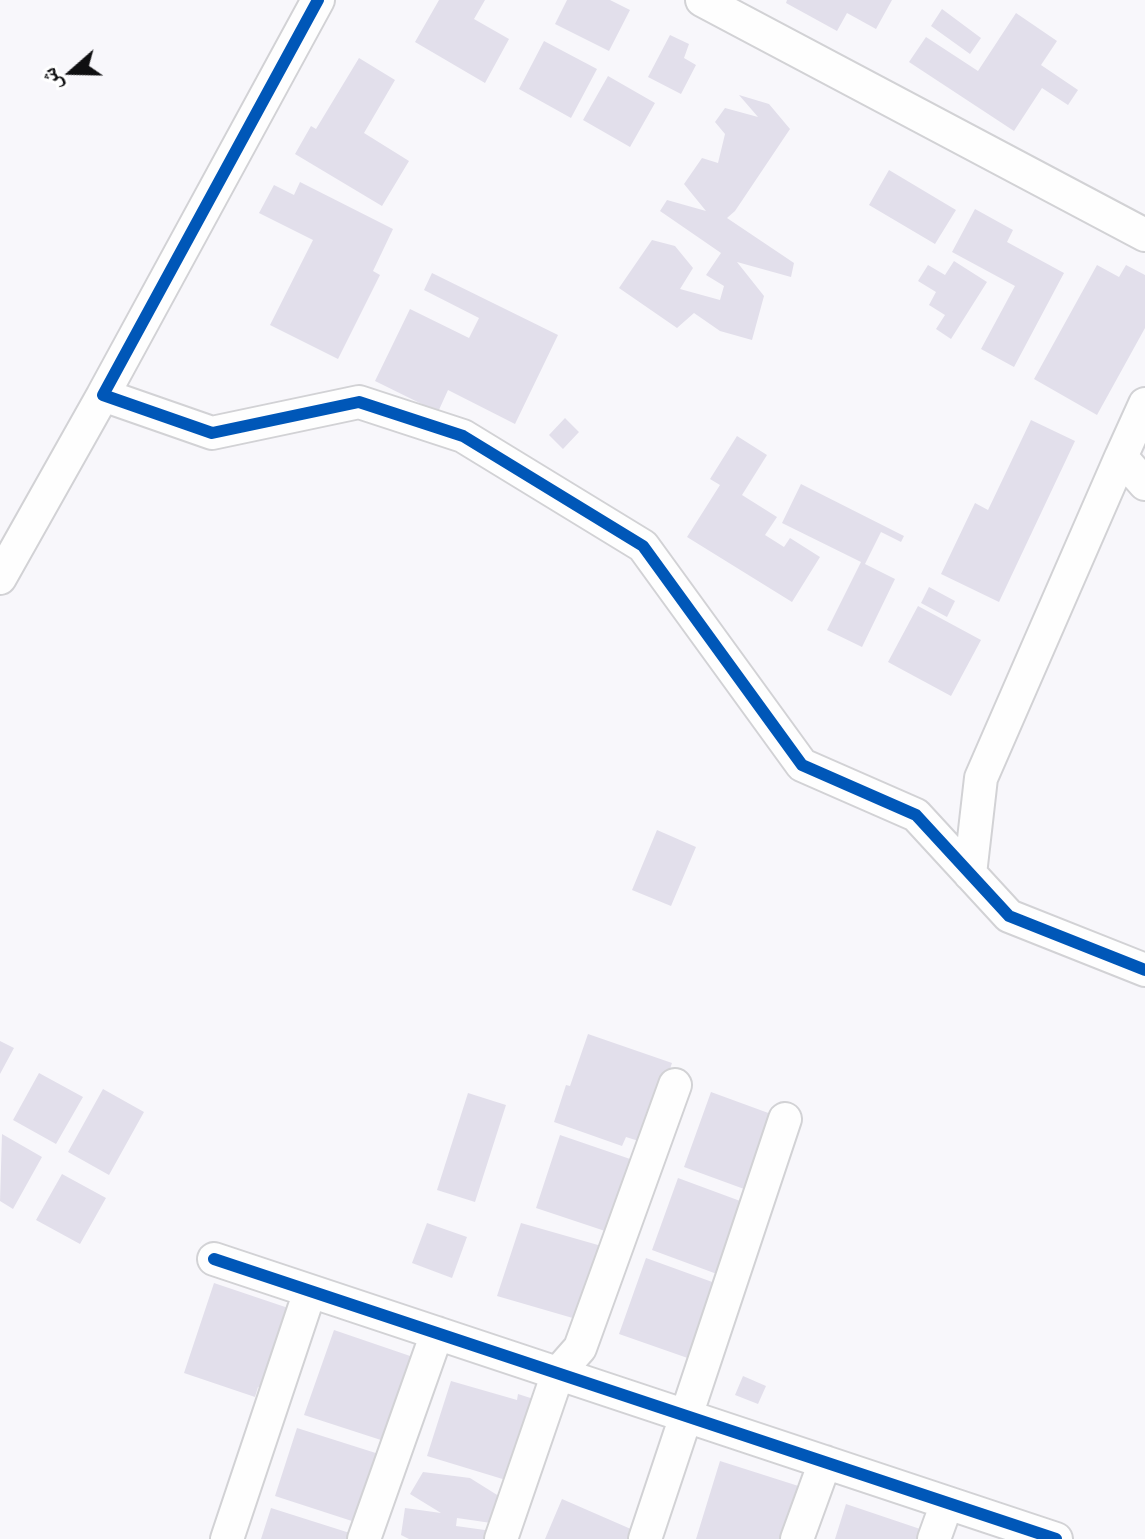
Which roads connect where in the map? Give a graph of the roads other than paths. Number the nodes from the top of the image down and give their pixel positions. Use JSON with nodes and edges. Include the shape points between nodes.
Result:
{"nodes":[{"id":1,"x":318,"y":0,"type":"edge"},
{"id":2,"x":702,"y":0,"type":"edge"},
{"id":3,"x":1145,"y":235,"type":"edge"},
{"id":4,"x":103,"y":395,"type":"junction"},
{"id":5,"x":1145,"y":404,"type":"edge"},
{"id":6,"x":1121,"y":457,"type":"junction"},
{"id":7,"x":1145,"y":484,"type":"edge"},
{"id":8,"x":0,"y":578,"type":"edge"},
{"id":9,"x":970,"y":874,"type":"junction"},
{"id":10,"x":1145,"y":970,"type":"edge"},
{"id":11,"x":675,"y":1085,"type":"dead end"},
{"id":12,"x":785,"y":1119,"type":"dead end"},
{"id":13,"x":214,"y":1259,"type":"dead end"},
{"id":14,"x":310,"y":1291,"type":"junction"},
{"id":15,"x":437,"y":1333,"type":"junction"},
{"id":16,"x":558,"y":1373,"type":"junction"},
{"id":17,"x":686,"y":1416,"type":"junction"},
{"id":18,"x":825,"y":1462,"type":"junction"},
{"id":19,"x":947,"y":1503,"type":"junction"},
{"id":20,"x":227,"y":1539,"type":"edge"},
{"id":21,"x":364,"y":1539,"type":"edge"},
{"id":22,"x":501,"y":1539,"type":"edge"},
{"id":23,"x":645,"y":1539,"type":"edge"},
{"id":24,"x":797,"y":1539,"type":"edge"},
{"id":25,"x":934,"y":1539,"type":"edge"},
{"id":26,"x":1056,"y":1539,"type":"edge"}],
"edges":[{"from":1,"to":4,"type":"street"},
{"from":2,"to":3,"type":"street"},
{"from":4,"to":8,"type":"street"},
{"from":4,"to":9,"type":"street","via":[[212,433],[359,402],[463,436],[643,546],[802,765],[916,815]]},
{"from":5,"to":6,"type":"street"},
{"from":6,"to":7,"type":"street"},
{"from":6,"to":9,"type":"street","via":[[981,778]]},
{"from":9,"to":10,"type":"street","via":[[1009,916]]},
{"from":11,"to":16,"type":"street","via":[[580,1348]]},
{"from":12,"to":17,"type":"street"},
{"from":13,"to":14,"type":"street"},
{"from":14,"to":15,"type":"street"},
{"from":14,"to":20,"type":"street"},
{"from":15,"to":16,"type":"street"},
{"from":15,"to":21,"type":"street"},
{"from":16,"to":17,"type":"street"},
{"from":16,"to":22,"type":"street"},
{"from":17,"to":18,"type":"street"},
{"from":17,"to":23,"type":"street"},
{"from":18,"to":19,"type":"street"},
{"from":18,"to":24,"type":"street"},
{"from":19,"to":25,"type":"street"},
{"from":19,"to":26,"type":"street"}]}
